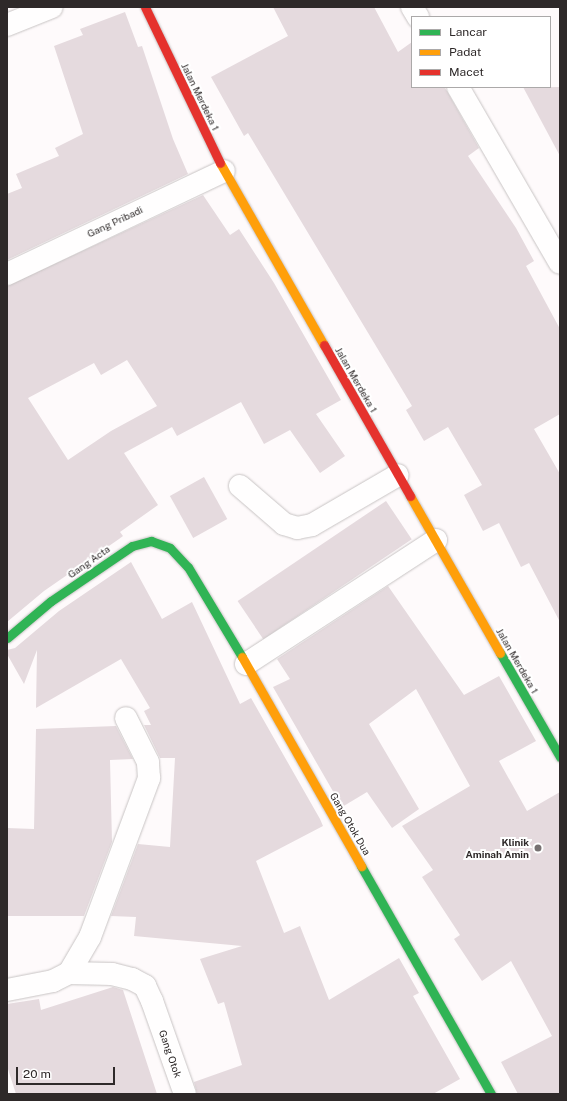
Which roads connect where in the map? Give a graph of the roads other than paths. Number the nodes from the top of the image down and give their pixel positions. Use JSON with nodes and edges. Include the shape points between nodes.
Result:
{"nodes":[{"id":1,"x":52,"y":7,"type":"edge"},
{"id":2,"x":145,"y":7,"type":"edge"},
{"id":3,"x":412,"y":7,"type":"edge"},
{"id":4,"x":417,"y":16,"type":"edge"},
{"id":5,"x":7,"y":25,"type":"edge"},
{"id":6,"x":459,"y":88,"type":"edge"},
{"id":7,"x":224,"y":171,"type":"junction"},
{"id":8,"x":560,"y":263,"type":"edge"},
{"id":9,"x":7,"y":274,"type":"edge"},
{"id":10,"x":398,"y":475,"type":"junction"},
{"id":11,"x":240,"y":486,"type":"dead end"},
{"id":12,"x":436,"y":540,"type":"junction"},
{"id":13,"x":188,"y":566,"type":"joint"},
{"id":14,"x":7,"y":638,"type":"edge"},
{"id":15,"x":246,"y":664,"type":"junction"},
{"id":16,"x":126,"y":718,"type":"dead end"},
{"id":17,"x":560,"y":758,"type":"edge"},
{"id":18,"x":69,"y":973,"type":"junction"},
{"id":19,"x":7,"y":990,"type":"edge"},
{"id":20,"x":185,"y":1094,"type":"edge"},
{"id":21,"x":491,"y":1094,"type":"edge"}],
"edges":[{"from":1,"to":5,"type":"street"},
{"from":2,"to":7,"type":"street","name":"Jalan Merdeka 1"},
{"from":3,"to":4,"type":"street"},
{"from":6,"to":8,"type":"street"},
{"from":7,"to":9,"type":"street","name":"Gang Pribadi"},
{"from":7,"to":10,"type":"street","name":"Jalan Merdeka 1"},
{"from":10,"to":11,"type":"street","via":[[312,525],[297,528],[284,524]]},
{"from":10,"to":12,"type":"street","name":"Jalan Merdeka 1"},
{"from":12,"to":15,"type":"street"},
{"from":12,"to":17,"type":"street","name":"Jalan Merdeka 1"},
{"from":13,"to":14,"type":"street","name":"Gang Acta","via":[[163,543],[142,542],[124,550],[51,601]]},
{"from":13,"to":15,"type":"street","name":"Gang Otok Dua"},
{"from":15,"to":21,"type":"street","name":"Gang Otok Dua"},
{"from":16,"to":18,"type":"street","via":[[148,762],[149,778],[90,936]]},
{"from":18,"to":19,"type":"street","via":[[52,981]]},
{"from":18,"to":20,"type":"street","name":"Gang Otok","via":[[112,974],[132,979],[145,986]]}]}
